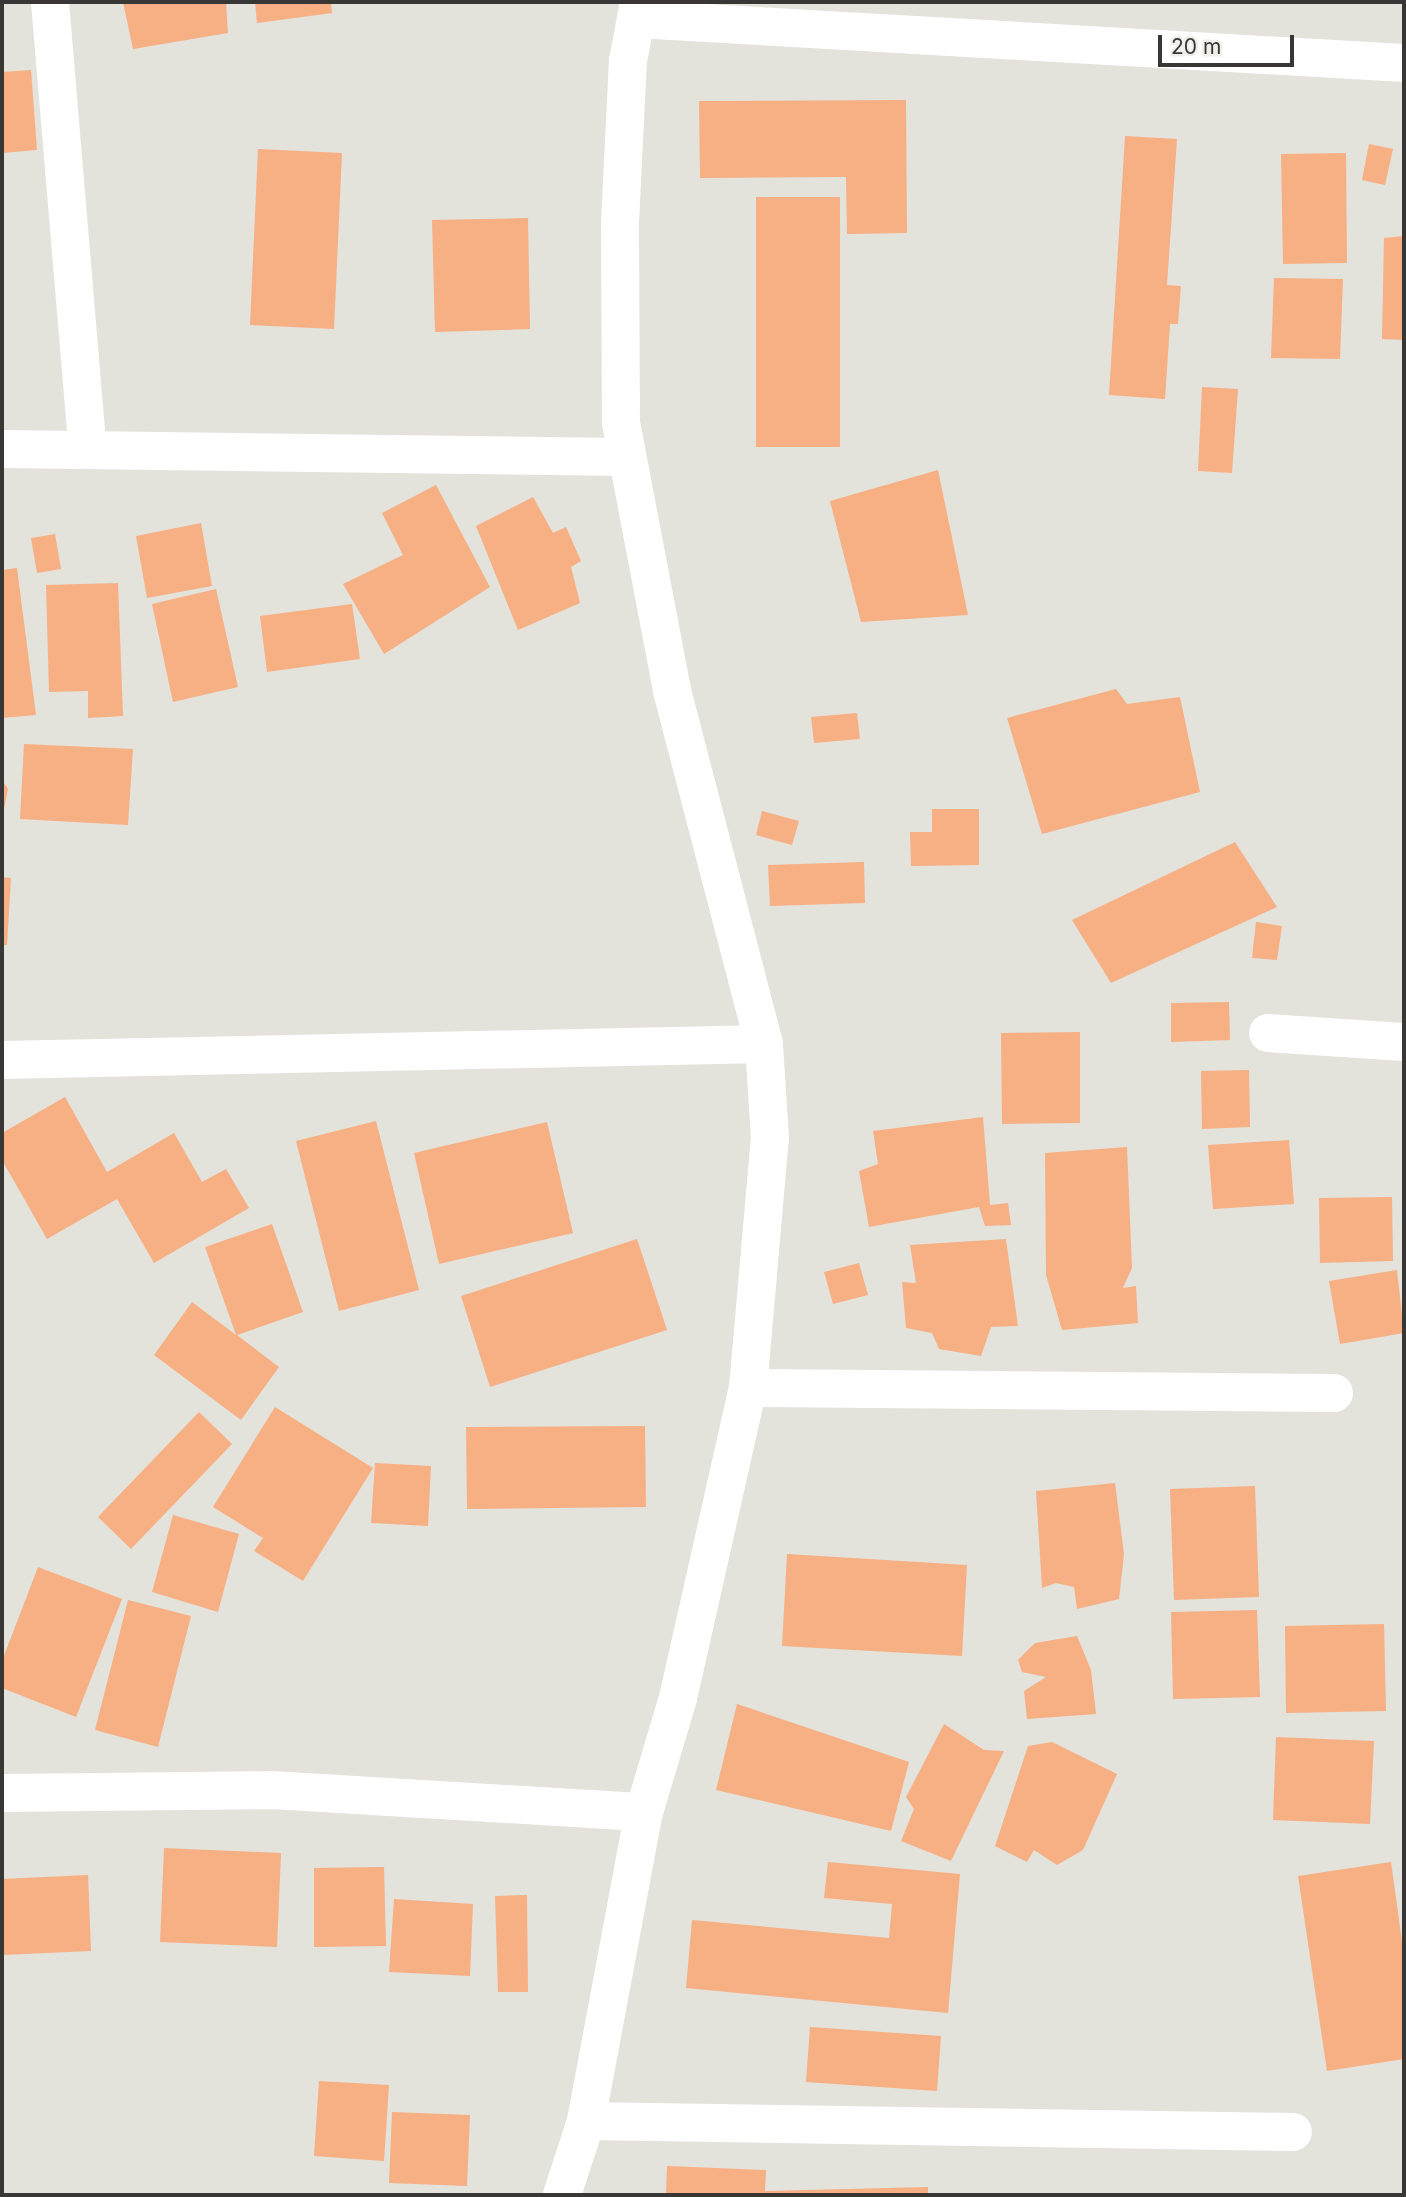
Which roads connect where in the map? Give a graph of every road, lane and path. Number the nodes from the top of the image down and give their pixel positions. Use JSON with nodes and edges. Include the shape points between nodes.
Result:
{"nodes":[{"id":1,"x":50,"y":2,"type":"edge"},
{"id":2,"x":638,"y":10,"type":"edge"},
{"id":3,"x":1404,"y":64,"type":"edge"},
{"id":4,"x":87,"y":447,"type":"junction"},
{"id":5,"x":2,"y":449,"type":"edge"},
{"id":6,"x":627,"y":457,"type":"junction"},
{"id":7,"x":1268,"y":1033,"type":"dead end"},
{"id":8,"x":1404,"y":1042,"type":"edge"},
{"id":9,"x":764,"y":1044,"type":"junction"},
{"id":10,"x":2,"y":1060,"type":"edge"},
{"id":11,"x":748,"y":1388,"type":"junction"},
{"id":12,"x":1334,"y":1393,"type":"dead end"},
{"id":13,"x":2,"y":1793,"type":"edge"},
{"id":14,"x":644,"y":1812,"type":"junction"},
{"id":15,"x":586,"y":2121,"type":"junction"},
{"id":16,"x":1293,"y":2132,"type":"dead end"},
{"id":17,"x":562,"y":2195,"type":"edge"}],
"edges":[{"from":1,"to":4,"type":"street"},
{"from":2,"to":3,"type":"street"},
{"from":2,"to":6,"type":"street","via":[[628,61],[620,223],[621,423]]},
{"from":4,"to":5,"type":"street"},
{"from":4,"to":6,"type":"street"},
{"from":6,"to":9,"type":"street","via":[[672,690]]},
{"from":7,"to":8,"type":"street"},
{"from":9,"to":10,"type":"street"},
{"from":9,"to":11,"type":"street","via":[[770,1138]]},
{"from":11,"to":12,"type":"street"},
{"from":11,"to":14,"type":"street","via":[[678,1698]]},
{"from":13,"to":14,"type":"street","via":[[271,1790]]},
{"from":14,"to":15,"type":"street"},
{"from":15,"to":16,"type":"street"},
{"from":15,"to":17,"type":"street"}]}
